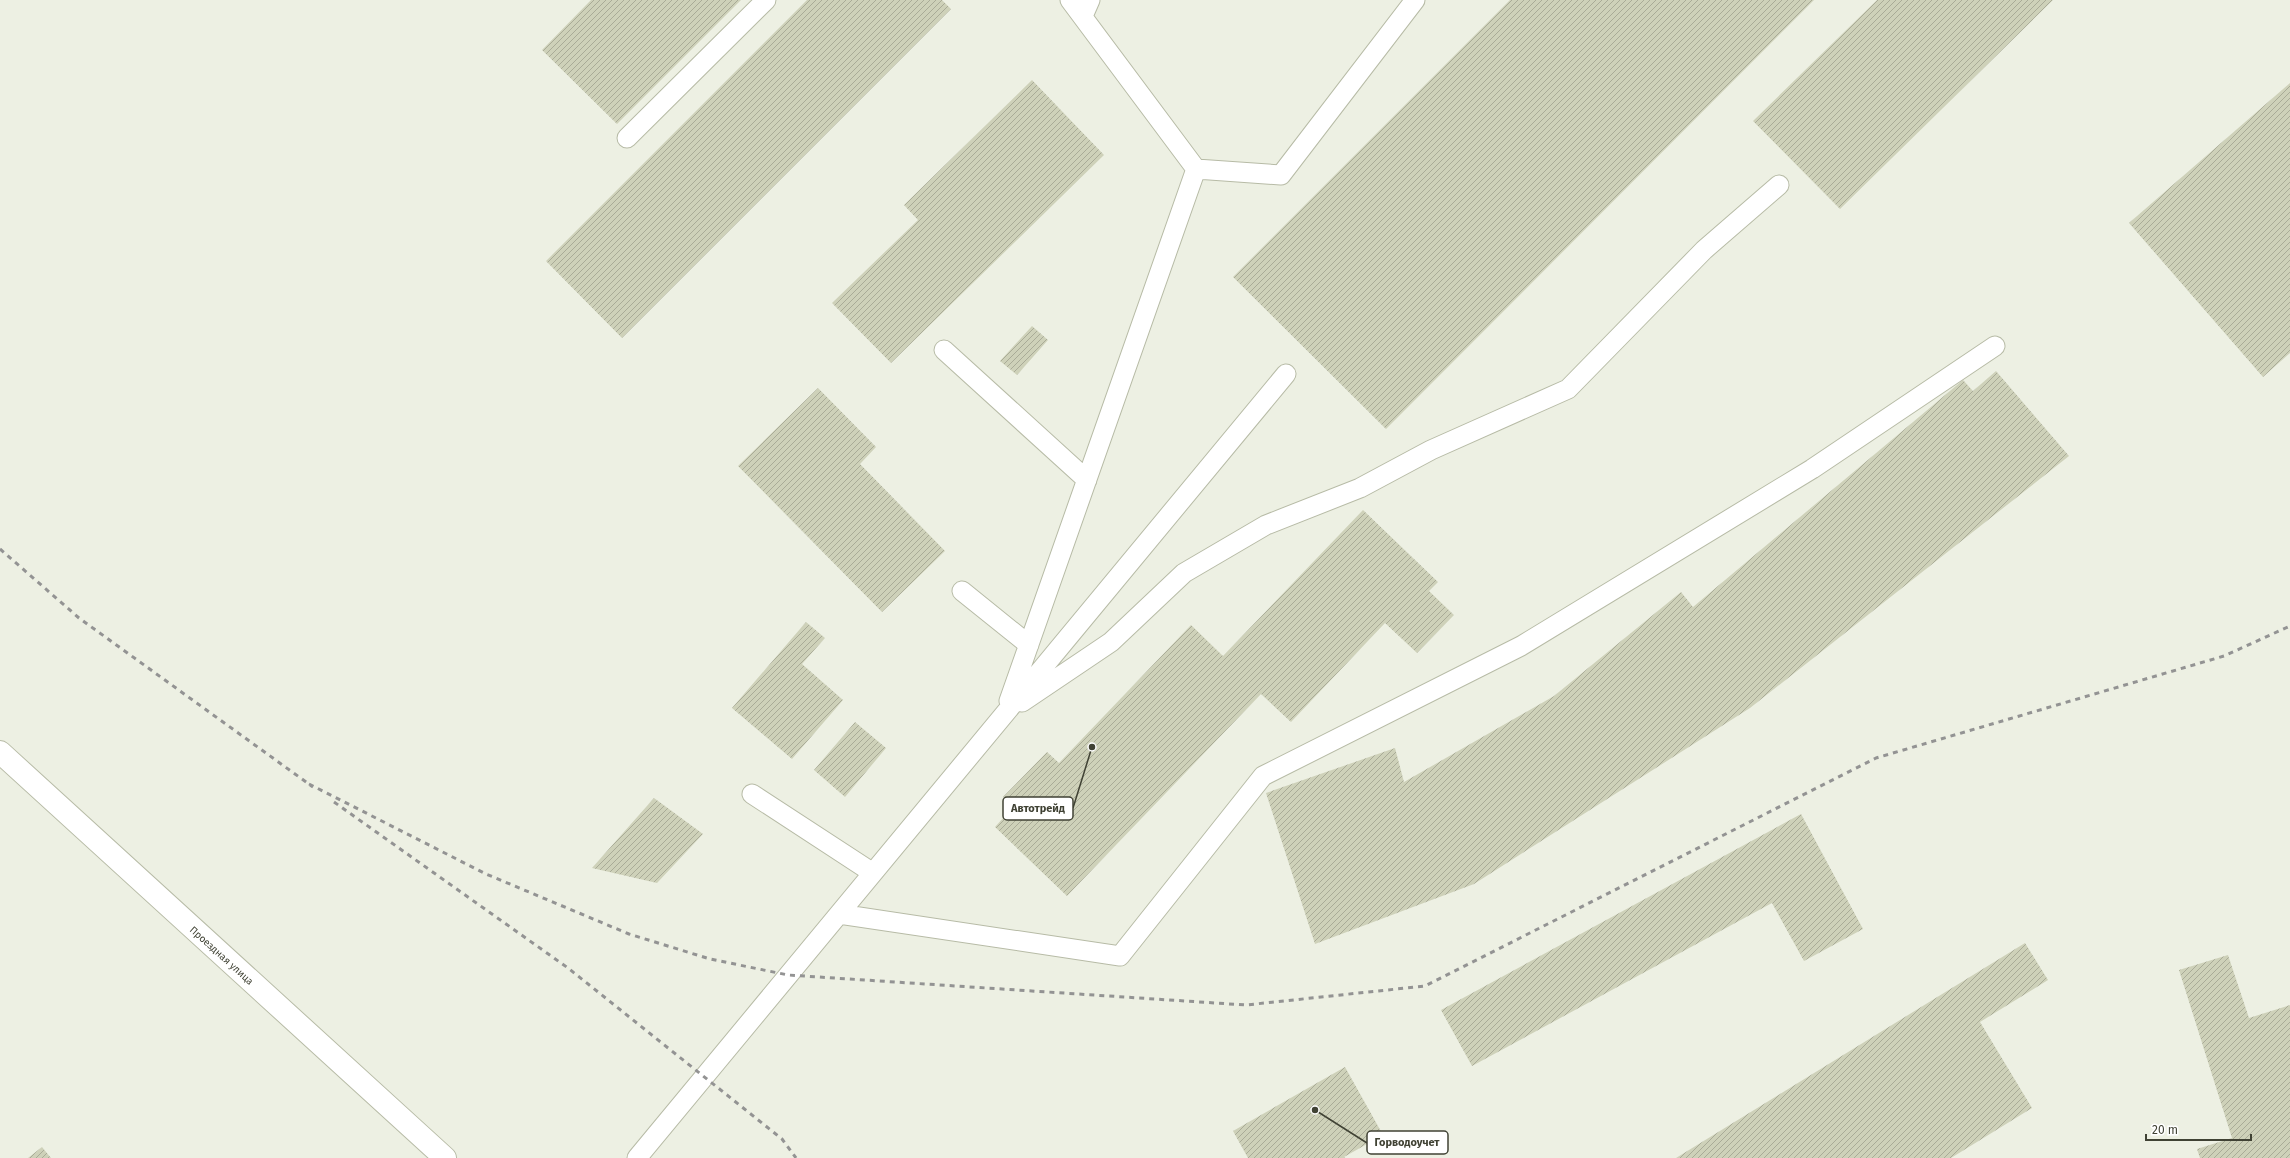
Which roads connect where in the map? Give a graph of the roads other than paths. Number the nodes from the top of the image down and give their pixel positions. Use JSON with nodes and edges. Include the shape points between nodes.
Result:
{"nodes":[{"id":1,"x":766,"y":0,"type":"edge"},
{"id":2,"x":1070,"y":0,"type":"edge"},
{"id":3,"x":1415,"y":0,"type":"edge"},
{"id":4,"x":1086,"y":8,"type":"edge"},
{"id":5,"x":627,"y":138,"type":"dead end"},
{"id":6,"x":1196,"y":169,"type":"junction"},
{"id":7,"x":1779,"y":185,"type":"dead end"},
{"id":8,"x":1995,"y":346,"type":"dead end"},
{"id":9,"x":944,"y":350,"type":"dead end"},
{"id":10,"x":1286,"y":374,"type":"dead end"},
{"id":11,"x":1087,"y":480,"type":"junction"},
{"id":12,"x":962,"y":591,"type":"dead end"},
{"id":13,"x":1029,"y":645,"type":"junction"},
{"id":14,"x":1004,"y":714,"type":"junction"},
{"id":15,"x":0,"y":752,"type":"edge"},
{"id":16,"x":752,"y":794,"type":"dead end"},
{"id":17,"x":873,"y":873,"type":"junction"},
{"id":18,"x":839,"y":914,"type":"junction"},
{"id":19,"x":445,"y":1158,"type":"edge"},
{"id":20,"x":637,"y":1158,"type":"edge"}],
"edges":[{"from":1,"to":5,"type":"lane"},
{"from":2,"to":4,"type":"lane"},
{"from":3,"to":6,"type":"lane","via":[[1281,174]]},
{"from":4,"to":6,"type":"lane"},
{"from":6,"to":11,"type":"lane"},
{"from":7,"to":14,"type":"lane","via":[[1704,250],[1568,389],[1431,450],[1360,488],[1259,529],[1184,573],[1111,642]]},
{"from":8,"to":18,"type":"lane","via":[[1812,469],[1521,646],[1264,776],[1120,956]]},
{"from":9,"to":11,"type":"lane"},
{"from":10,"to":14,"type":"lane"},
{"from":11,"to":13,"type":"lane"},
{"from":12,"to":13,"type":"lane"},
{"from":13,"to":14,"type":"lane"},
{"from":14,"to":17,"type":"lane"},
{"from":15,"to":19,"type":"street","name":"Проездная улица"},
{"from":16,"to":17,"type":"lane"},
{"from":17,"to":18,"type":"lane"},
{"from":18,"to":20,"type":"lane"}]}
